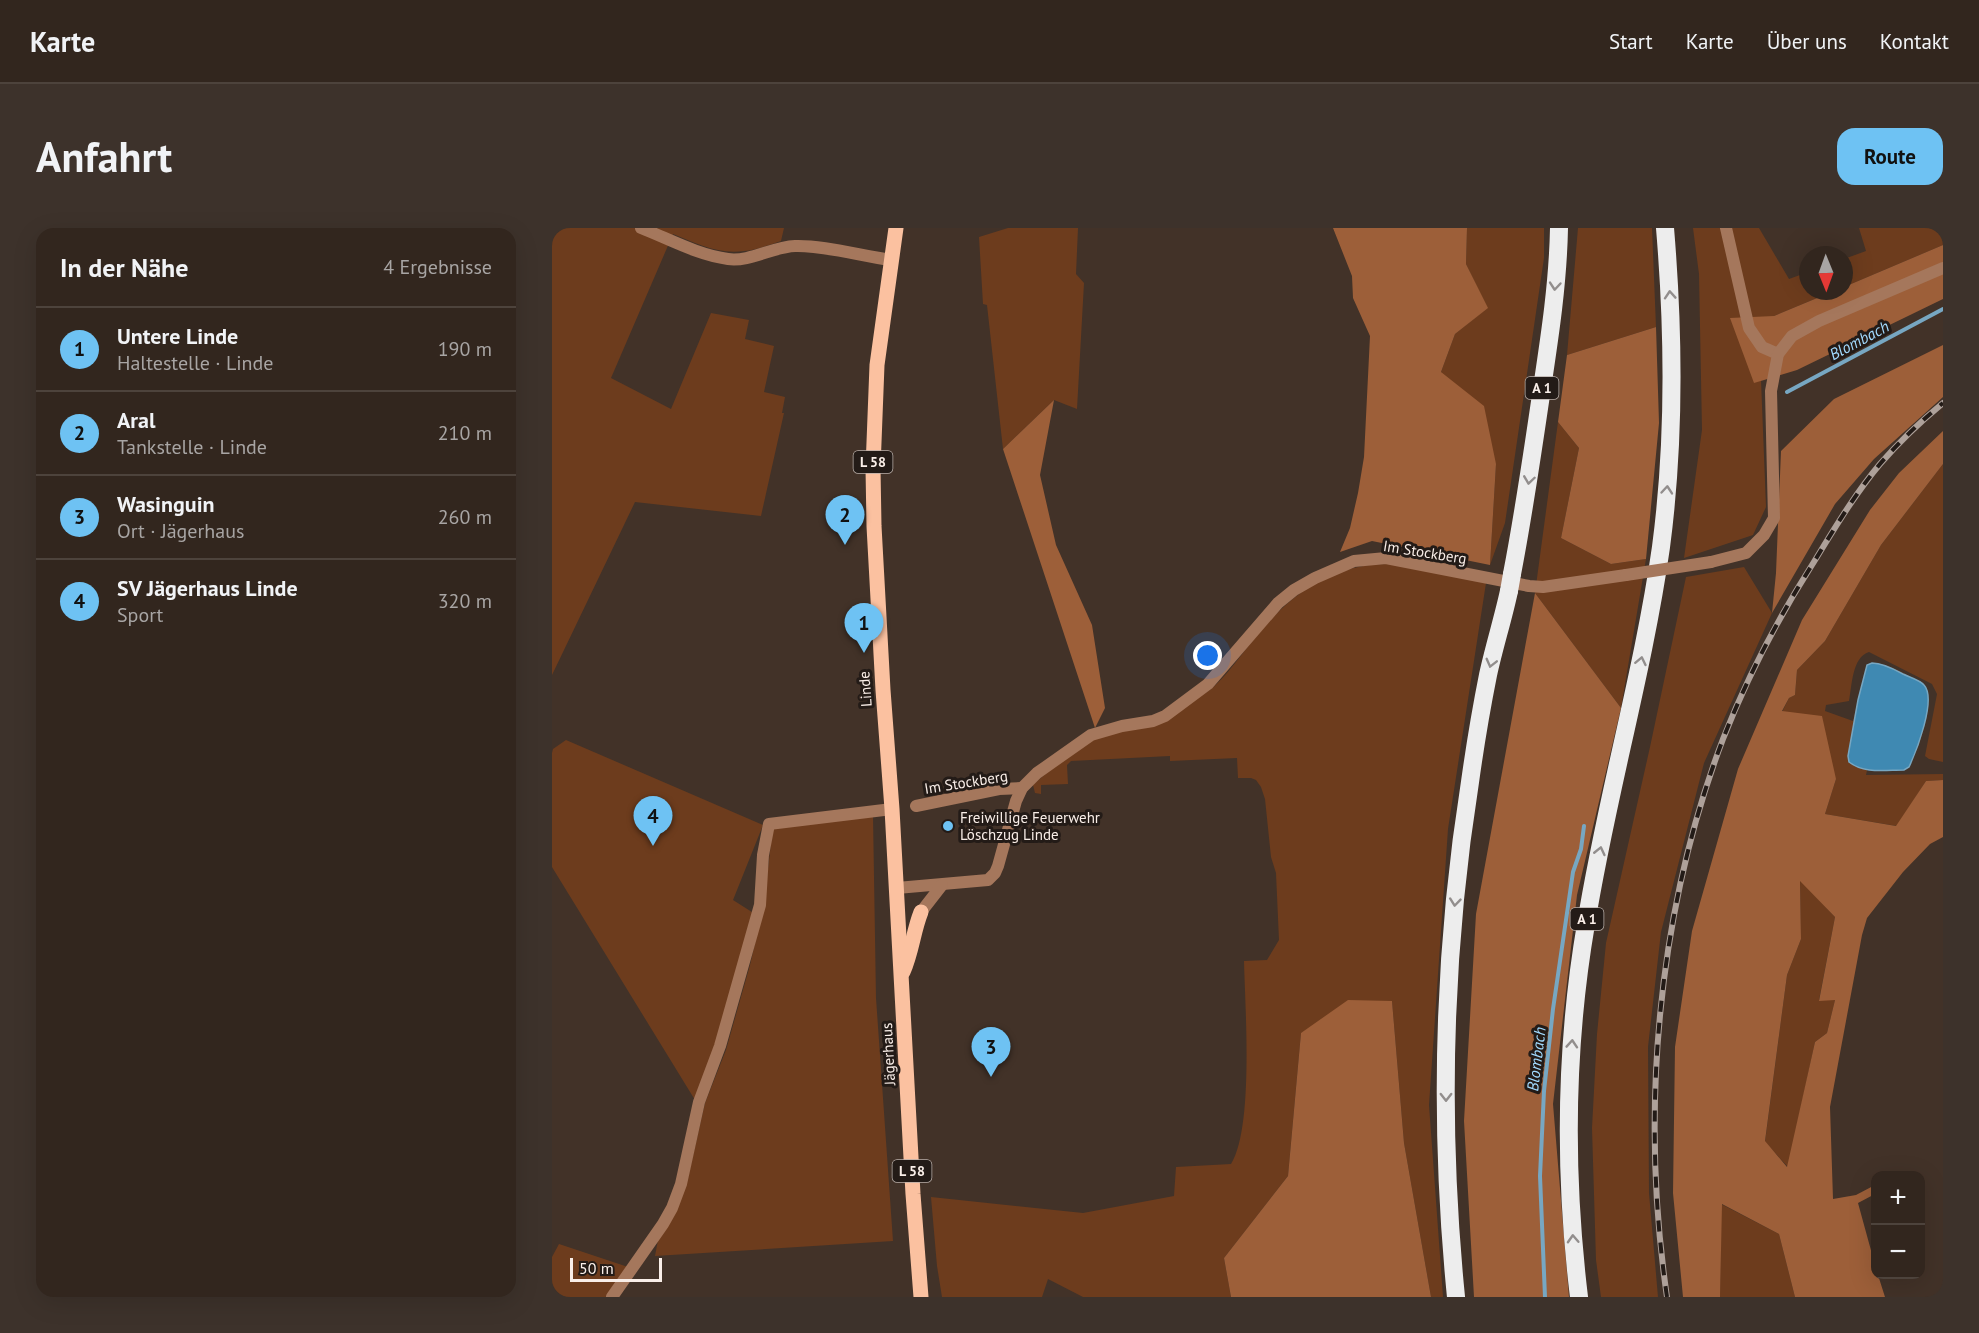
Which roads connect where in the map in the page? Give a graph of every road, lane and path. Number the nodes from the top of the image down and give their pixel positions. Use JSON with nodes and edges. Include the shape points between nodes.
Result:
{"nodes":[{"id":1,"x":641,"y":228,"type":"edge"},
{"id":2,"x":896,"y":228,"type":"edge"},
{"id":3,"x":1559,"y":228,"type":"edge"},
{"id":4,"x":1665,"y":228,"type":"edge"},
{"id":5,"x":1726,"y":228,"type":"edge"},
{"id":6,"x":891,"y":260,"type":"junction"},
{"id":7,"x":1943,"y":268,"type":"edge"},
{"id":8,"x":1778,"y":354,"type":"junction"},
{"id":9,"x":1022,"y":788,"type":"junction"},
{"id":10,"x":915,"y":806,"type":"dead end"},
{"id":11,"x":892,"y":809,"type":"junction"},
{"id":12,"x":942,"y":885,"type":"junction"},
{"id":13,"x":897,"y":888,"type":"junction"},
{"id":14,"x":921,"y":912,"type":"joint"},
{"id":15,"x":901,"y":978,"type":"junction"},
{"id":16,"x":612,"y":1297,"type":"edge"},
{"id":17,"x":921,"y":1297,"type":"edge"},
{"id":18,"x":1456,"y":1297,"type":"edge"},
{"id":19,"x":1579,"y":1297,"type":"edge"}],
"edges":[{"from":1,"to":6,"type":"street","via":[[729,260],[797,246]]},
{"from":2,"to":6,"type":"main road","name":"Linde","number":"L 58"},
{"from":3,"to":18,"type":"highway","number":"A 1","one_way":true,"via":[[1553,308],[1528,487],[1489,673],[1454,907],[1448,991],[1446,1136]]},
{"from":19,"to":4,"type":"highway","number":"A 1","one_way":true,"via":[[1569,1139],[1575,1003],[1595,870],[1650,617],[1664,516],[1672,384]]},
{"from":5,"to":8,"type":"street","via":[[1749,328],[1762,347]]},
{"from":6,"to":11,"type":"main road","name":"Linde","number":"L 58","via":[[877,365],[873,468]]},
{"from":7,"to":8,"type":"street","via":[[1820,321],[1792,336]]},
{"from":8,"to":9,"type":"street","name":"Im Stockberg","bridge":true,"via":[[1772,391],[1774,518],[1746,553],[1542,587],[1386,558],[1354,561],[1315,578],[1278,603],[1208,684],[1165,716],[1091,735]]},
{"from":9,"to":10,"type":"street","name":"Im Stockberg"},
{"from":9,"to":12,"type":"street","name":"Im Stockberg","via":[[995,873],[987,880]]},
{"from":11,"to":13,"type":"main road","name":"Jägerhaus","number":"L 58"},
{"from":11,"to":16,"type":"street","via":[[769,824],[760,905],[720,1046],[699,1102],[681,1185],[663,1224]]},
{"from":12,"to":13,"type":"street","name":"Im Stockberg"},
{"from":12,"to":14,"type":"street"},
{"from":13,"to":15,"type":"main road","name":"Jägerhaus","number":"L 58"},
{"from":14,"to":15,"type":"main road"},
{"from":15,"to":17,"type":"main road","name":"Jägerhaus","number":"L 58"}]}
